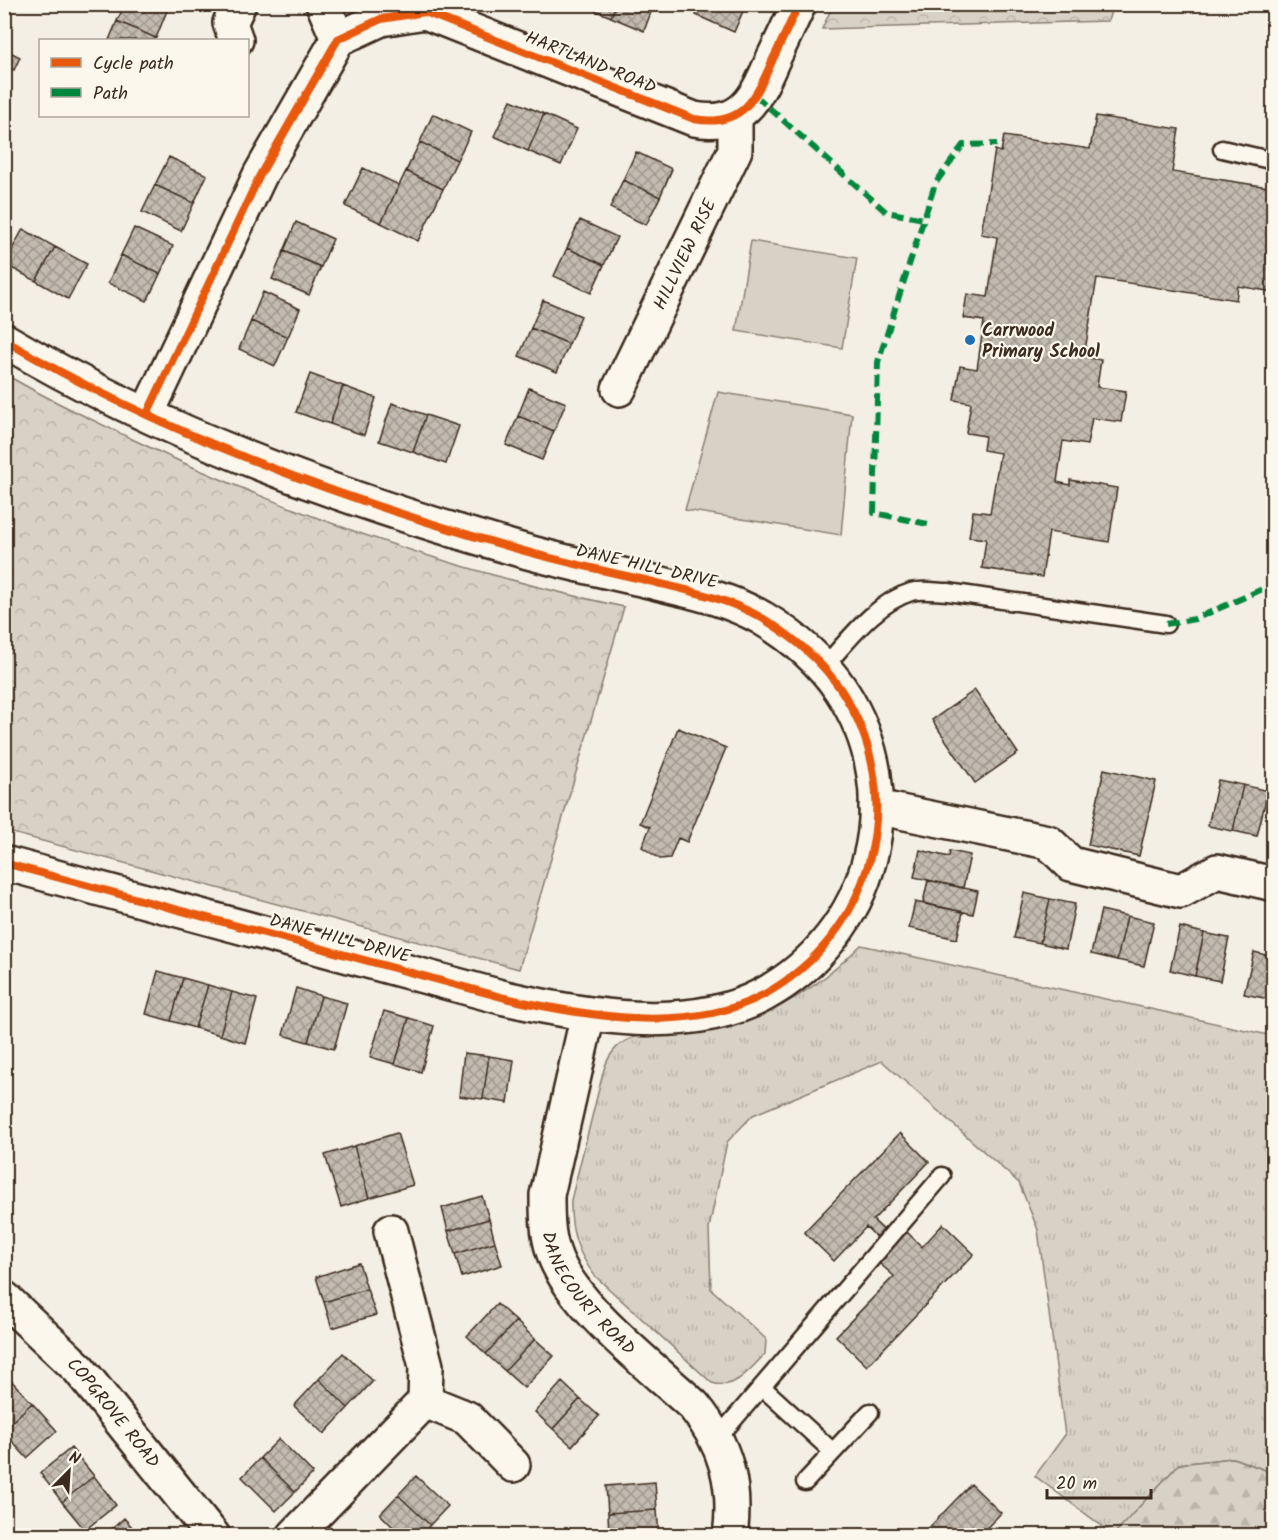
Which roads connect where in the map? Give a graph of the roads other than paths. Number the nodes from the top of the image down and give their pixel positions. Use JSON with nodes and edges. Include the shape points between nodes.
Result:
{"nodes":[{"id":1,"x":239,"y":4,"type":"edge"},
{"id":2,"x":323,"y":4,"type":"edge"},
{"id":3,"x":799,"y":4,"type":"edge"},
{"id":4,"x":427,"y":8,"type":"edge"},
{"id":5,"x":236,"y":39,"type":"edge"},
{"id":6,"x":338,"y":39,"type":"junction"},
{"id":7,"x":735,"y":115,"type":"junction"},
{"id":8,"x":1222,"y":149,"type":"dead end"},
{"id":9,"x":1274,"y":161,"type":"edge"},
{"id":10,"x":4,"y":340,"type":"edge"},
{"id":11,"x":620,"y":389,"type":"dead end"},
{"id":12,"x":147,"y":414,"type":"junction"},
{"id":13,"x":1166,"y":624,"type":"dead end"},
{"id":14,"x":824,"y":668,"type":"junction"},
{"id":15,"x":876,"y":807,"type":"junction"},
{"id":16,"x":4,"y":863,"type":"edge"},
{"id":17,"x":1274,"y":884,"type":"edge"},
{"id":18,"x":588,"y":1014,"type":"junction"},
{"id":19,"x":942,"y":1176,"type":"dead end"},
{"id":20,"x":391,"y":1231,"type":"dead end"},
{"id":21,"x":4,"y":1298,"type":"edge"},
{"id":22,"x":762,"y":1387,"type":"junction"},
{"id":23,"x":425,"y":1401,"type":"junction"},
{"id":24,"x":870,"y":1412,"type":"dead end"},
{"id":25,"x":717,"y":1439,"type":"junction"},
{"id":26,"x":833,"y":1452,"type":"junction"},
{"id":27,"x":513,"y":1465,"type":"dead end"},
{"id":28,"x":805,"y":1482,"type":"dead end"},
{"id":29,"x":213,"y":1536,"type":"edge"},
{"id":30,"x":294,"y":1536,"type":"edge"},
{"id":31,"x":730,"y":1536,"type":"edge"}],
"edges":[{"from":1,"to":5,"type":"street","via":[[230,23]]},
{"from":2,"to":6,"type":"street"},
{"from":3,"to":7,"type":"street","via":[[756,96]]},
{"from":4,"to":6,"type":"street","name":"HARTLAND ROAD","via":[[381,19]]},
{"from":4,"to":7,"type":"street","name":"HARTLAND ROAD","via":[[694,119],[708,122]]},
{"from":6,"to":12,"type":"street","via":[[260,174]]},
{"from":7,"to":11,"type":"street","name":"HILLVIEW RISE","via":[[735,150]]},
{"from":8,"to":9,"type":"lane"},
{"from":10,"to":12,"type":"street","name":"DANE HILL DRIVE"},
{"from":12,"to":14,"type":"street","name":"DANE HILL DRIVE","via":[[365,503],[547,558],[733,603],[782,631]]},
{"from":13,"to":14,"type":"lane","via":[[948,592],[912,591],[888,603],[864,624]]},
{"from":14,"to":15,"type":"street","name":"DANE HILL DRIVE","via":[[841,690],[863,734]]},
{"from":15,"to":17,"type":"street","via":[[1048,842],[1071,864],[1181,891],[1217,871]]},
{"from":15,"to":18,"type":"street","name":"DANE HILL DRIVE","via":[[872,855],[853,907],[822,951],[780,985],[730,1008],[704,1014]]},
{"from":16,"to":18,"type":"street","name":"DANE HILL DRIVE","via":[[506,998]]},
{"from":18,"to":25,"type":"street","name":"DANECOURT ROAD","via":[[547,1196],[547,1224],[553,1251],[580,1300],[694,1406]]},
{"from":19,"to":22,"type":"lane"},
{"from":20,"to":23,"type":"street","via":[[426,1366]]},
{"from":21,"to":29,"type":"street","name":"COPGROVE ROAD","via":[[79,1369]]},
{"from":22,"to":25,"type":"lane"},
{"from":22,"to":26,"type":"lane"},
{"from":23,"to":27,"type":"street","via":[[468,1418]]},
{"from":23,"to":30,"type":"street"},
{"from":24,"to":26,"type":"lane"},
{"from":25,"to":31,"type":"street","name":"DANECOURT ROAD","via":[[729,1469]]},
{"from":26,"to":28,"type":"lane"}]}
